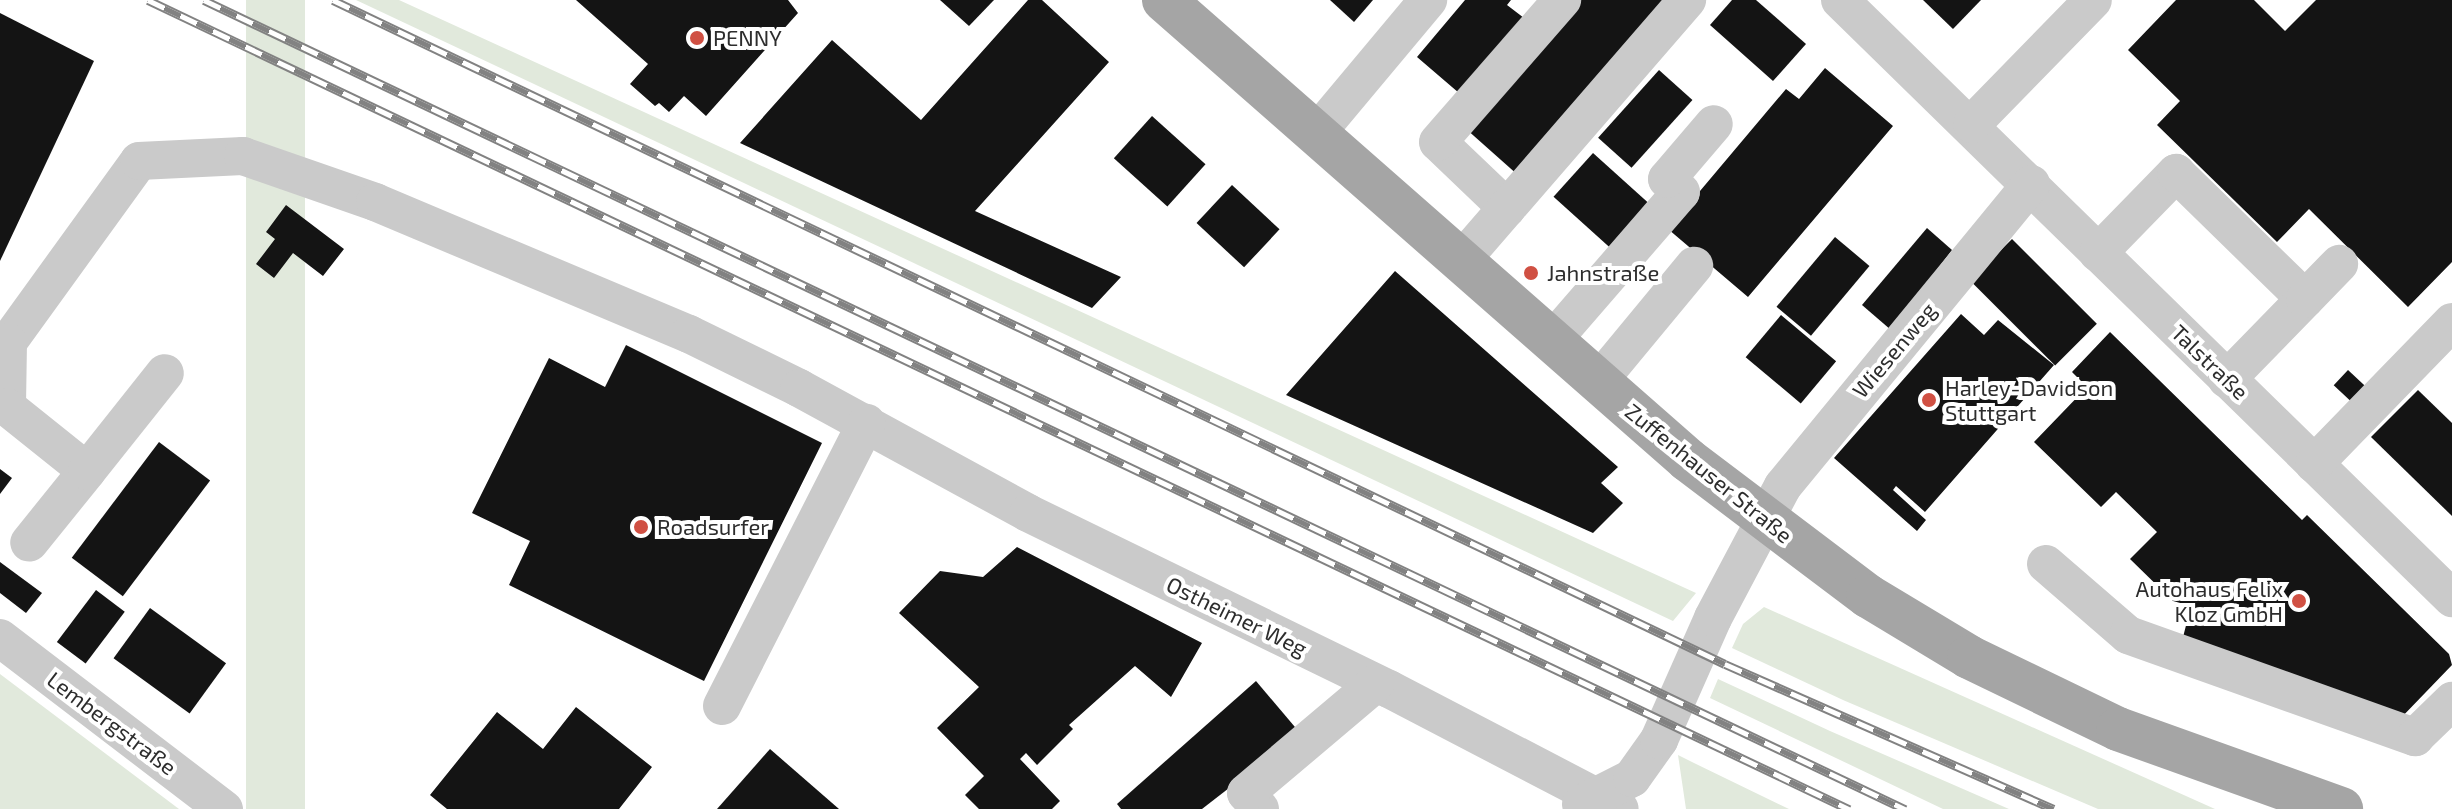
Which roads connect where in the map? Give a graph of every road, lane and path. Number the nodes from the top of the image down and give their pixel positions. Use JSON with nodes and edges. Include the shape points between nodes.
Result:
{"nodes":[{"id":1,"x":1428,"y":0,"type":"edge"},
{"id":2,"x":1562,"y":0,"type":"edge"},
{"id":3,"x":1687,"y":0,"type":"edge"},
{"id":4,"x":1840,"y":0,"type":"edge"},
{"id":5,"x":2093,"y":0,"type":"edge"},
{"id":6,"x":1170,"y":2,"type":"edge"},
{"id":7,"x":1714,"y":124,"type":"dead end"},
{"id":8,"x":1972,"y":124,"type":"junction"},
{"id":9,"x":1316,"y":134,"type":"junction"},
{"id":10,"x":2031,"y":184,"type":"junction"},
{"id":11,"x":1507,"y":208,"type":"junction"},
{"id":12,"x":2098,"y":253,"type":"junction"},
{"id":13,"x":1460,"y":262,"type":"junction"},
{"id":14,"x":2339,"y":264,"type":"dead end"},
{"id":15,"x":1694,"y":266,"type":"dead end"},
{"id":16,"x":2305,"y":299,"type":"junction"},
{"id":17,"x":2452,"y":322,"type":"edge"},
{"id":18,"x":4,"y":341,"type":"edge"},
{"id":19,"x":1551,"y":342,"type":"junction"},
{"id":20,"x":165,"y":373,"type":"dead end"},
{"id":21,"x":2227,"y":379,"type":"junction"},
{"id":22,"x":1598,"y":382,"type":"junction"},
{"id":23,"x":861,"y":421,"type":"junction"},
{"id":24,"x":2314,"y":464,"type":"junction"},
{"id":25,"x":87,"y":471,"type":"junction"},
{"id":26,"x":1763,"y":519,"type":"junction"},
{"id":27,"x":29,"y":543,"type":"dead end"},
{"id":28,"x":2046,"y":564,"type":"dead end"},
{"id":29,"x":2452,"y":598,"type":"edge"},
{"id":30,"x":0,"y":638,"type":"edge"},
{"id":31,"x":1376,"y":683,"type":"junction"},
{"id":32,"x":2452,"y":701,"type":"edge"},
{"id":33,"x":722,"y":706,"type":"dead end"},
{"id":34,"x":1596,"y":804,"type":"edge"},
{"id":35,"x":224,"y":809,"type":"edge"},
{"id":36,"x":1260,"y":809,"type":"edge"},
{"id":37,"x":2341,"y":809,"type":"edge"}],
"edges":[{"from":1,"to":9,"type":"street"},
{"from":2,"to":11,"type":"street","via":[[1438,142]]},
{"from":3,"to":11,"type":"street"},
{"from":4,"to":8,"type":"street","name":"Talstraße"},
{"from":5,"to":8,"type":"street"},
{"from":6,"to":9,"type":"main road","name":"Zuffenhauser Straße"},
{"from":7,"to":19,"type":"street","via":[[1667,179],[1681,192]]},
{"from":8,"to":10,"type":"street","name":"Talstraße"},
{"from":9,"to":13,"type":"main road","name":"Zuffenhauser Straße"},
{"from":10,"to":12,"type":"street","name":"Talstraße"},
{"from":10,"to":26,"type":"street","name":"Wiesenweg","via":[[1799,464]]},
{"from":11,"to":13,"type":"street"},
{"from":12,"to":16,"type":"street","via":[[2169,166]]},
{"from":12,"to":21,"type":"street","name":"Talstraße"},
{"from":13,"to":19,"type":"main road","name":"Zuffenhauser Straße"},
{"from":14,"to":16,"type":"street"},
{"from":15,"to":22,"type":"street"},
{"from":16,"to":21,"type":"street"},
{"from":17,"to":24,"type":"street"},
{"from":18,"to":23,"type":"street","name":"Ostheimer Weg","via":[[139,161],[243,156],[516,259],[689,334]]},
{"from":18,"to":25,"type":"street","via":[[7,407]]},
{"from":19,"to":22,"type":"main road","name":"Zuffenhauser Straße"},
{"from":20,"to":25,"type":"street"},
{"from":21,"to":24,"type":"street","name":"Talstraße"},
{"from":22,"to":26,"type":"main road","name":"Zuffenhauser Straße"},
{"from":23,"to":31,"type":"street","name":"Ostheimer Weg","via":[[1028,513]]},
{"from":23,"to":33,"type":"street"},
{"from":24,"to":29,"type":"street","name":"Talstraße"},
{"from":25,"to":27,"type":"street"},
{"from":26,"to":34,"type":"street","via":[[1659,740],[1632,778]]},
{"from":26,"to":37,"type":"main road","name":"Zuffenhauser Straße","via":[[1868,596],[1969,657],[2118,729]]},
{"from":28,"to":32,"type":"street","via":[[2128,635],[2415,737]]},
{"from":30,"to":35,"type":"street","name":"Lembergstraße"},
{"from":31,"to":34,"type":"street","name":"Ostheimer Weg"},
{"from":31,"to":36,"type":"street","via":[[1246,793]]}]}
